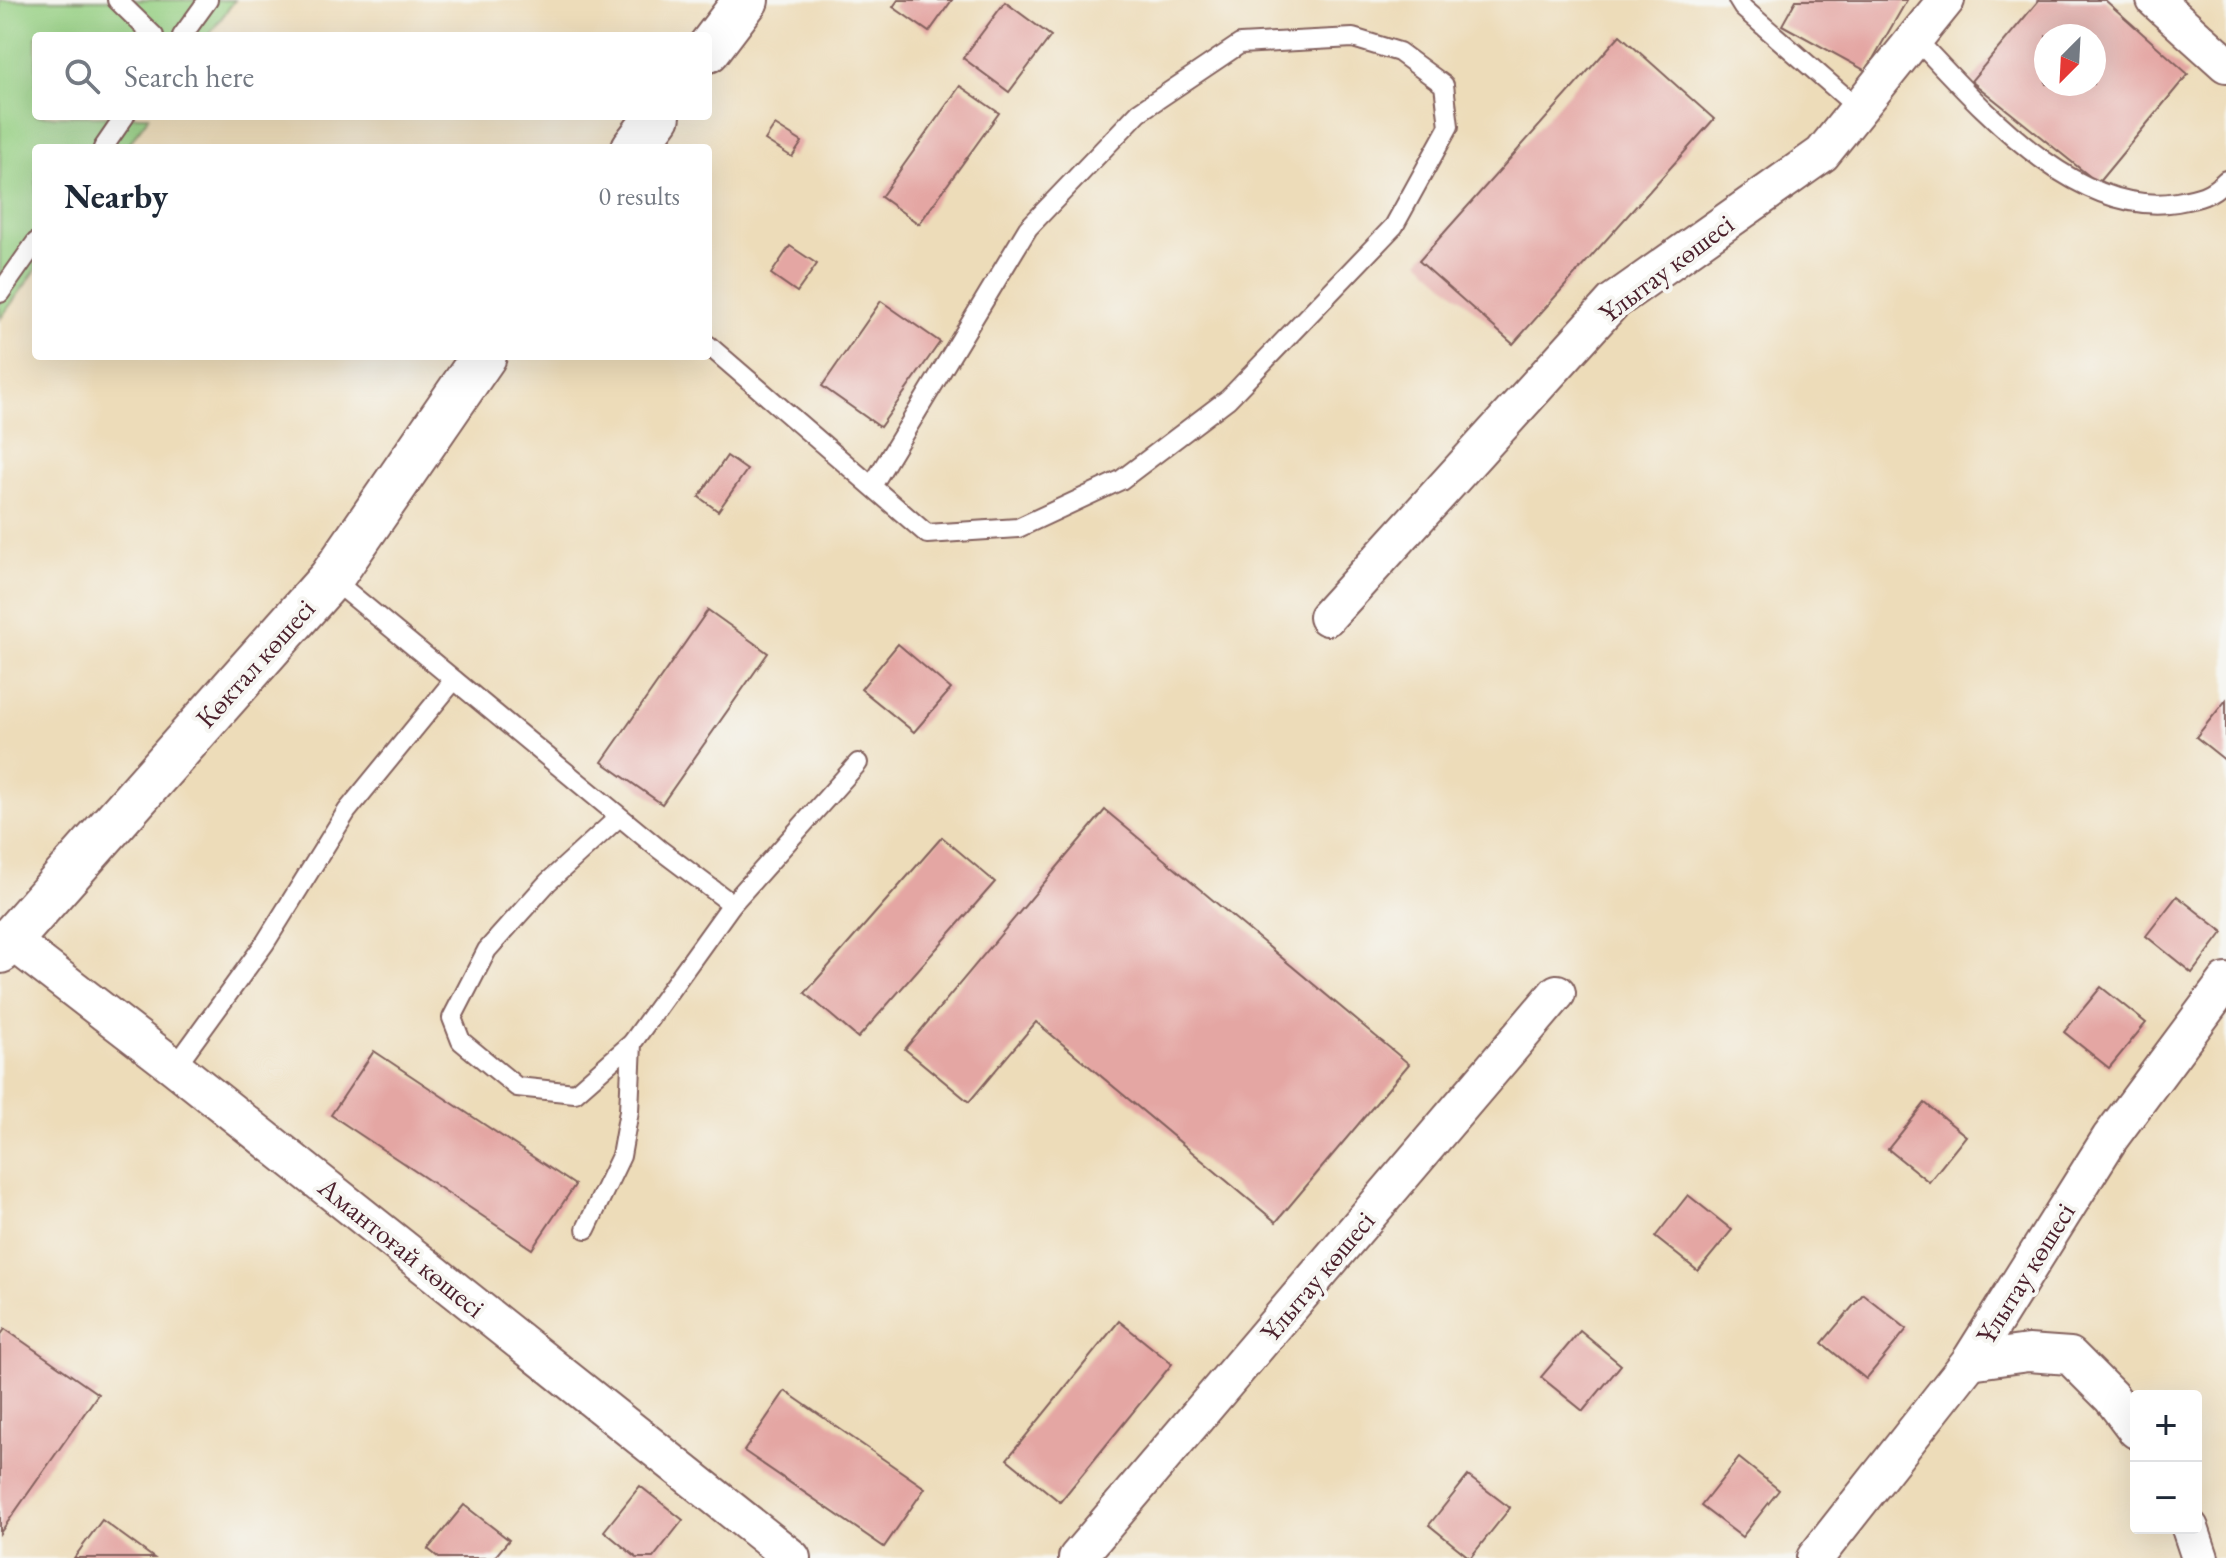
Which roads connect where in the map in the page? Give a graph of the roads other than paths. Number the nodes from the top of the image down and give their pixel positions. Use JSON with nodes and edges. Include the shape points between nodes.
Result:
{"nodes":[{"id":1,"x":117,"y":0,"type":"edge"},
{"id":2,"x":208,"y":0,"type":"edge"},
{"id":3,"x":746,"y":0,"type":"edge"},
{"id":4,"x":1738,"y":0,"type":"edge"},
{"id":5,"x":1946,"y":0,"type":"edge"},
{"id":6,"x":2155,"y":0,"type":"edge"},
{"id":7,"x":150,"y":32,"type":"edge"},
{"id":8,"x":185,"y":32,"type":"edge"},
{"id":9,"x":1915,"y":38,"type":"junction"},
{"id":10,"x":712,"y":45,"type":"edge"},
{"id":11,"x":2226,"y":64,"type":"edge"},
{"id":12,"x":1859,"y":109,"type":"junction"},
{"id":13,"x":122,"y":120,"type":"edge"},
{"id":14,"x":655,"y":120,"type":"edge"},
{"id":15,"x":106,"y":144,"type":"edge"},
{"id":16,"x":637,"y":144,"type":"edge"},
{"id":17,"x":2226,"y":180,"type":"edge"},
{"id":18,"x":32,"y":248,"type":"edge"},
{"id":19,"x":0,"y":293,"type":"edge"},
{"id":20,"x":712,"y":348,"type":"edge"},
{"id":21,"x":481,"y":360,"type":"edge"},
{"id":22,"x":872,"y":486,"type":"junction"},
{"id":23,"x":331,"y":578,"type":"junction"},
{"id":24,"x":1327,"y":617,"type":"dead end"},
{"id":25,"x":454,"y":680,"type":"junction"},
{"id":26,"x":858,"y":763,"type":"dead end"},
{"id":27,"x":619,"y":817,"type":"junction"},
{"id":28,"x":732,"y":904,"type":"junction"},
{"id":29,"x":4,"y":945,"type":"edge"},
{"id":30,"x":2226,"y":982,"type":"edge"},
{"id":31,"x":1557,"y":993,"type":"dead end"},
{"id":32,"x":632,"y":1043,"type":"junction"},
{"id":33,"x":175,"y":1067,"type":"junction"},
{"id":34,"x":586,"y":1229,"type":"dead end"},
{"id":35,"x":1970,"y":1361,"type":"junction"},
{"id":36,"x":2130,"y":1422,"type":"edge"},
{"id":37,"x":2192,"y":1534,"type":"edge"},
{"id":38,"x":792,"y":1558,"type":"edge"},
{"id":39,"x":1077,"y":1558,"type":"edge"},
{"id":40,"x":1815,"y":1558,"type":"edge"},
{"id":41,"x":2200,"y":1558,"type":"edge"}],
"edges":[{"from":1,"to":7,"type":"lane"},
{"from":2,"to":8,"type":"lane"},
{"from":3,"to":10,"type":"street"},
{"from":4,"to":12,"type":"lane"},
{"from":5,"to":9,"type":"street","name":"Ұлытау көшесі"},
{"from":6,"to":11,"type":"street"},
{"from":9,"to":12,"type":"street","name":"Ұлытау көшесі"},
{"from":9,"to":17,"type":"lane","via":[[1978,104],[2064,176],[2106,196],[2160,205],[2211,196]]},
{"from":12,"to":24,"type":"street","name":"Ұлытау көшесі","via":[[1822,154],[1613,302]]},
{"from":13,"to":15,"type":"lane"},
{"from":14,"to":16,"type":"street"},
{"from":18,"to":19,"type":"lane"},
{"from":20,"to":22,"type":"lane"},
{"from":21,"to":23,"type":"street","name":"Көктал көшесі"},
{"from":22,"to":22,"type":"lane","via":[[927,534],[1018,528],[1121,480],[1228,399],[1394,226],[1449,126],[1444,85],[1399,52],[1353,38],[1240,44],[1139,112],[1028,228]]},
{"from":23,"to":25,"type":"lane"},
{"from":23,"to":29,"type":"street","name":"Көктал көшесі"},
{"from":25,"to":27,"type":"lane"},
{"from":25,"to":33,"type":"lane","via":[[347,811],[265,943]]},
{"from":26,"to":28,"type":"lane"},
{"from":27,"to":28,"type":"lane"},
{"from":27,"to":32,"type":"lane","via":[[548,882],[487,950],[452,1018],[461,1041],[517,1087],[575,1093]]},
{"from":28,"to":32,"type":"lane"},
{"from":29,"to":33,"type":"street","name":"Амантоғай көшесі"},
{"from":30,"to":35,"type":"street","name":"Ұлытау көшесі","via":[[2110,1138]]},
{"from":31,"to":39,"type":"street","name":"Ұлытау көшесі"},
{"from":32,"to":34,"type":"lane","via":[[621,1156]]},
{"from":33,"to":38,"type":"street","name":"Амантоғай көшесі"},
{"from":35,"to":36,"type":"street","via":[[2028,1353],[2070,1356]]},
{"from":35,"to":40,"type":"street","name":"Ұлытау көшесі"},
{"from":37,"to":41,"type":"street"}]}
